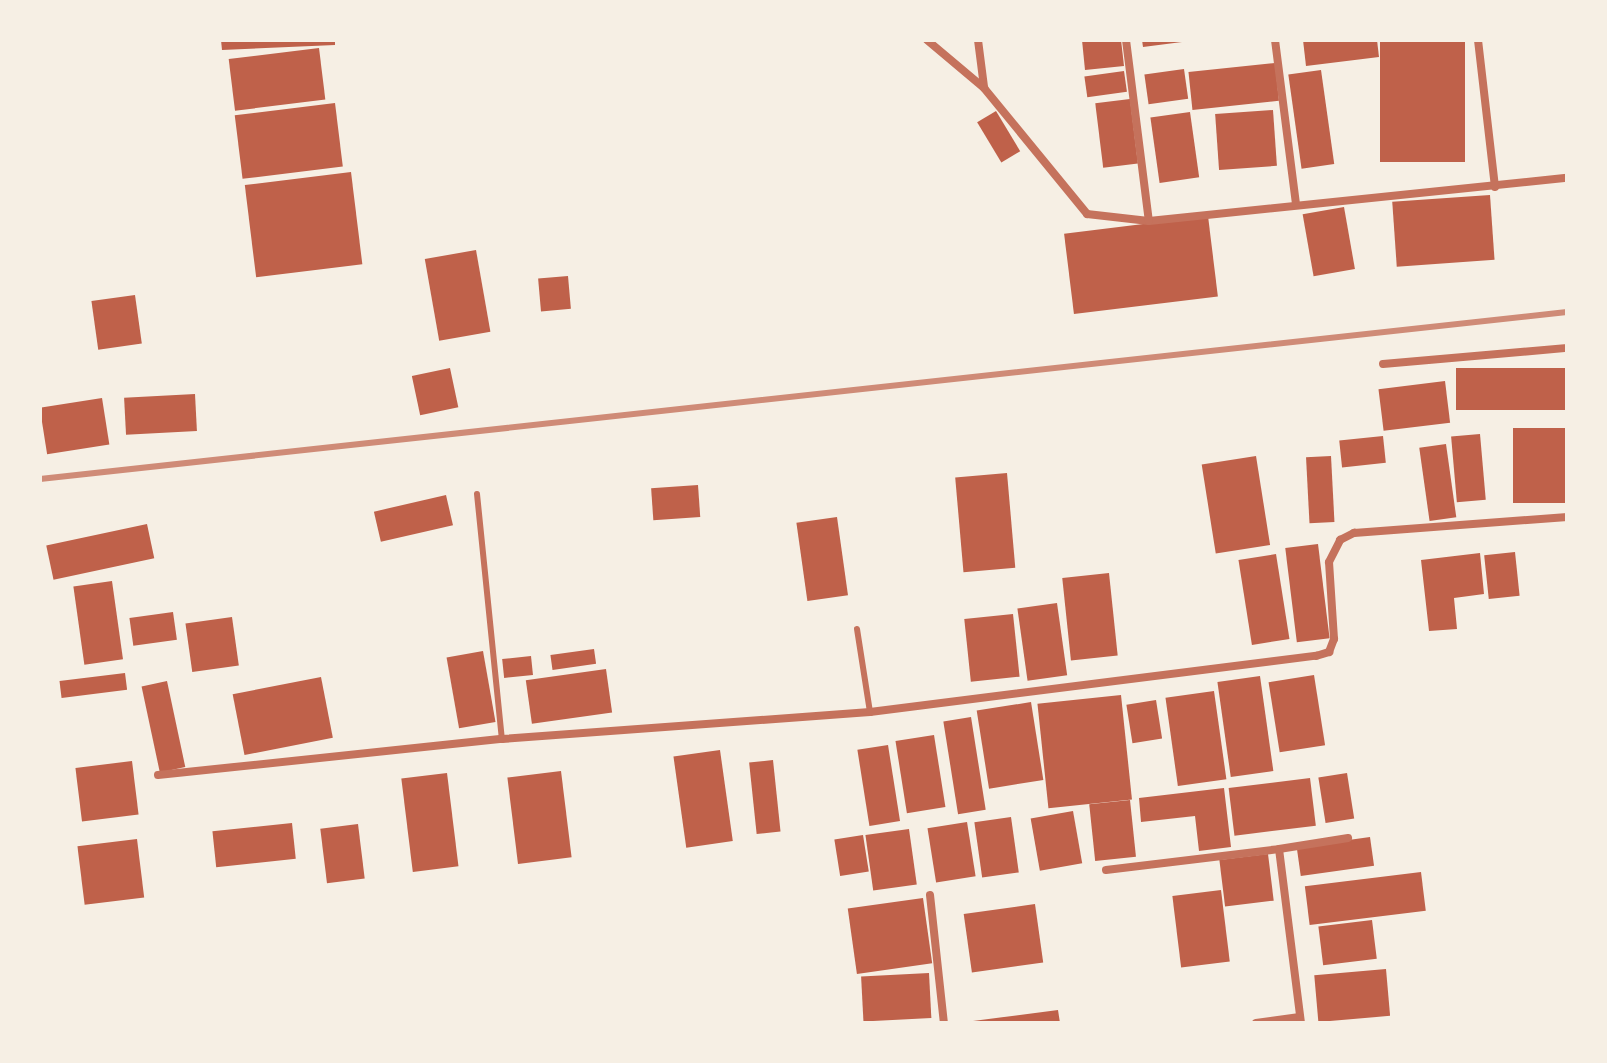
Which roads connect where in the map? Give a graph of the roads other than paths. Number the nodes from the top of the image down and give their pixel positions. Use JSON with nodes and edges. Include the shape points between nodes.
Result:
{"nodes":[{"id":1,"x":927,"y":40,"type":"edge"},
{"id":2,"x":978,"y":40,"type":"edge"},
{"id":3,"x":1126,"y":40,"type":"edge"},
{"id":4,"x":1275,"y":40,"type":"edge"},
{"id":5,"x":1478,"y":40,"type":"edge"},
{"id":6,"x":984,"y":88,"type":"junction"},
{"id":7,"x":1567,"y":178,"type":"edge"},
{"id":8,"x":1495,"y":187,"type":"junction"},
{"id":9,"x":1296,"y":205,"type":"junction"},
{"id":10,"x":1149,"y":221,"type":"junction"},
{"id":11,"x":1567,"y":348,"type":"edge"},
{"id":12,"x":1383,"y":364,"type":"dead end"},
{"id":13,"x":477,"y":494,"type":"dead end"},
{"id":14,"x":1567,"y":517,"type":"edge"},
{"id":15,"x":857,"y":629,"type":"dead end"},
{"id":16,"x":870,"y":712,"type":"junction"},
{"id":17,"x":502,"y":739,"type":"junction"},
{"id":18,"x":158,"y":775,"type":"dead end"},
{"id":19,"x":1348,"y":838,"type":"dead end"},
{"id":20,"x":1279,"y":849,"type":"junction"},
{"id":21,"x":1106,"y":870,"type":"dead end"},
{"id":22,"x":930,"y":895,"type":"dead end"},
{"id":23,"x":1301,"y":1020,"type":"edge"},
{"id":24,"x":944,"y":1023,"type":"edge"},
{"id":25,"x":1256,"y":1023,"type":"edge"}],
"edges":[{"from":1,"to":6,"type":"street"},
{"from":2,"to":6,"type":"street"},
{"from":3,"to":10,"type":"street"},
{"from":4,"to":9,"type":"street"},
{"from":5,"to":8,"type":"street"},
{"from":6,"to":10,"type":"street","via":[[1087,214]]},
{"from":7,"to":8,"type":"street"},
{"from":8,"to":9,"type":"street"},
{"from":9,"to":10,"type":"street"},
{"from":11,"to":12,"type":"street"},
{"from":13,"to":17,"type":"lane"},
{"from":14,"to":16,"type":"street","via":[[1354,533],[1340,540],[1329,562],[1334,639],[1329,652],[1316,656]]},
{"from":15,"to":16,"type":"lane"},
{"from":16,"to":17,"type":"street"},
{"from":17,"to":18,"type":"street"},
{"from":19,"to":20,"type":"street"},
{"from":20,"to":21,"type":"street"},
{"from":20,"to":23,"type":"street"},
{"from":22,"to":24,"type":"street"},
{"from":23,"to":25,"type":"street"}]}
